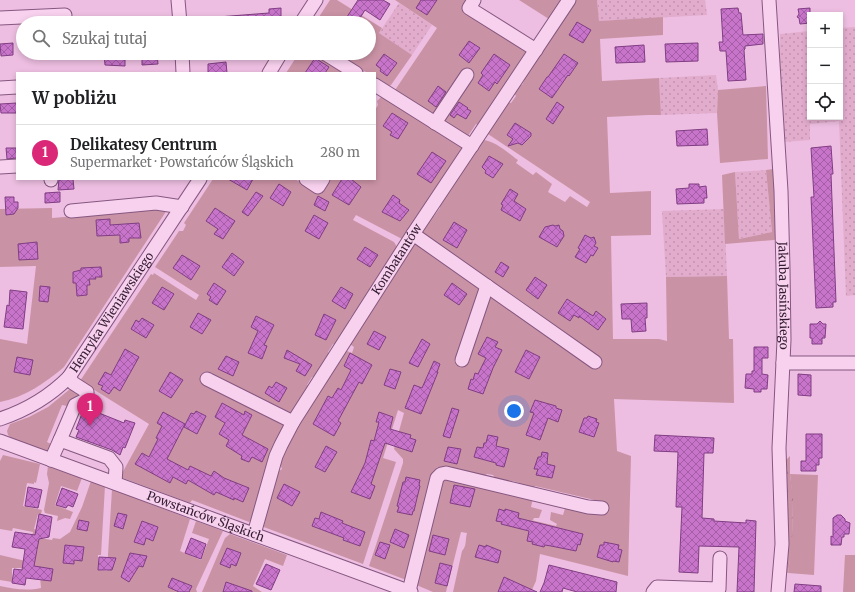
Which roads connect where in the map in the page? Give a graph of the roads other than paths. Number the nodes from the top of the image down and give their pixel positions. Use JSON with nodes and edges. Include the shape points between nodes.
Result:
{"nodes":[{"id":1,"x":178,"y":0,"type":"edge"},
{"id":2,"x":316,"y":0,"type":"edge"},
{"id":3,"x":474,"y":0,"type":"edge"},
{"id":4,"x":568,"y":0,"type":"edge"},
{"id":5,"x":769,"y":0,"type":"edge"},
{"id":6,"x":65,"y":15,"type":"dead end"},
{"id":7,"x":43,"y":16,"type":"edge"},
{"id":8,"x":179,"y":16,"type":"edge"},
{"id":9,"x":306,"y":16,"type":"edge"},
{"id":10,"x":16,"y":17,"type":"edge"},
{"id":11,"x":0,"y":18,"type":"edge"},
{"id":12,"x":536,"y":50,"type":"junction"},
{"id":13,"x":182,"y":60,"type":"edge"},
{"id":14,"x":277,"y":60,"type":"edge"},
{"id":15,"x":335,"y":60,"type":"edge"},
{"id":16,"x":183,"y":72,"type":"edge"},
{"id":17,"x":269,"y":72,"type":"edge"},
{"id":18,"x":354,"y":72,"type":"edge"},
{"id":19,"x":467,"y":75,"type":"dead end"},
{"id":20,"x":16,"y":87,"type":"edge"},
{"id":21,"x":0,"y":88,"type":"edge"},
{"id":22,"x":377,"y":90,"type":"edge"},
{"id":23,"x":435,"y":123,"type":"junction"},
{"id":24,"x":472,"y":146,"type":"junction"},
{"id":25,"x":1,"y":161,"type":"edge"},
{"id":26,"x":16,"y":166,"type":"edge"},
{"id":27,"x":308,"y":180,"type":"edge"},
{"id":28,"x":322,"y":180,"type":"edge"},
{"id":29,"x":196,"y":181,"type":"edge"},
{"id":30,"x":182,"y":207,"type":"junction"},
{"id":31,"x":71,"y":211,"type":"dead end"},
{"id":32,"x":413,"y":234,"type":"junction"},
{"id":33,"x":487,"y":286,"type":"junction"},
{"id":34,"x":462,"y":360,"type":"dead end"},
{"id":35,"x":596,"y":362,"type":"dead end"},
{"id":36,"x":783,"y":363,"type":"junction"},
{"id":37,"x":855,"y":363,"type":"edge"},
{"id":38,"x":69,"y":377,"type":"junction"},
{"id":39,"x":207,"y":380,"type":"dead end"},
{"id":40,"x":0,"y":419,"type":"edge"},
{"id":41,"x":293,"y":422,"type":"junction"},
{"id":42,"x":60,"y":440,"type":"junction"},
{"id":43,"x":0,"y":441,"type":"edge"},
{"id":44,"x":51,"y":460,"type":"junction"},
{"id":45,"x":115,"y":483,"type":"junction"},
{"id":46,"x":602,"y":508,"type":"dead end"},
{"id":47,"x":254,"y":534,"type":"junction"},
{"id":48,"x":720,"y":558,"type":"dead end"},
{"id":49,"x":410,"y":592,"type":"edge"},
{"id":50,"x":653,"y":592,"type":"edge"},
{"id":51,"x":778,"y":592,"type":"edge"}],
"edges":[{"from":1,"to":8,"type":"street"},
{"from":2,"to":9,"type":"street"},
{"from":3,"to":12,"type":"street","via":[[469,8]]},
{"from":4,"to":12,"type":"street","name":"Kombatantów"},
{"from":5,"to":36,"type":"street","name":"Jakuba Jasińskiego","via":[[781,191]]},
{"from":6,"to":7,"type":"street"},
{"from":10,"to":11,"type":"street"},
{"from":12,"to":24,"type":"street","name":"Kombatantów"},
{"from":13,"to":16,"type":"street"},
{"from":14,"to":17,"type":"street"},
{"from":15,"to":18,"type":"street"},
{"from":19,"to":23,"type":"street"},
{"from":20,"to":21,"type":"street"},
{"from":22,"to":23,"type":"street"},
{"from":23,"to":24,"type":"street"},
{"from":24,"to":32,"type":"street","name":"Kombatantów"},
{"from":25,"to":26,"type":"street"},
{"from":27,"to":28,"type":"street","via":[[318,187]]},
{"from":29,"to":30,"type":"street","name":"Henryka Wieniawskiego"},
{"from":30,"to":31,"type":"street","via":[[156,203]]},
{"from":30,"to":38,"type":"street","name":"Henryka Wieniawskiego"},
{"from":32,"to":33,"type":"street"},
{"from":32,"to":41,"type":"street","name":"Kombatantów"},
{"from":33,"to":34,"type":"street"},
{"from":33,"to":35,"type":"street"},
{"from":36,"to":37,"type":"street"},
{"from":36,"to":51,"type":"street","name":"Jakuba Jasińskiego","via":[[779,448],[782,544]]},
{"from":38,"to":40,"type":"street","name":"Henryka Wieniawskiego","via":[[42,400]]},
{"from":38,"to":42,"type":"street","via":[[73,383],[87,392],[87,397],[75,405]]},
{"from":39,"to":41,"type":"street"},
{"from":41,"to":47,"type":"street","name":"Kombatantów","via":[[276,456]]},
{"from":42,"to":44,"type":"street"},
{"from":42,"to":45,"type":"street","via":[[109,458],[116,467]]},
{"from":43,"to":44,"type":"street","name":"Powstańców Śląskich"},
{"from":44,"to":45,"type":"street","name":"Powstańców Śląskich"},
{"from":45,"to":47,"type":"street","name":"Powstańców Śląskich"},
{"from":46,"to":49,"type":"street","via":[[588,507],[446,473],[441,474]]},
{"from":47,"to":49,"type":"street","name":"Powstańców Śląskich"},
{"from":48,"to":50,"type":"street","via":[[719,589],[657,587]]}]}
